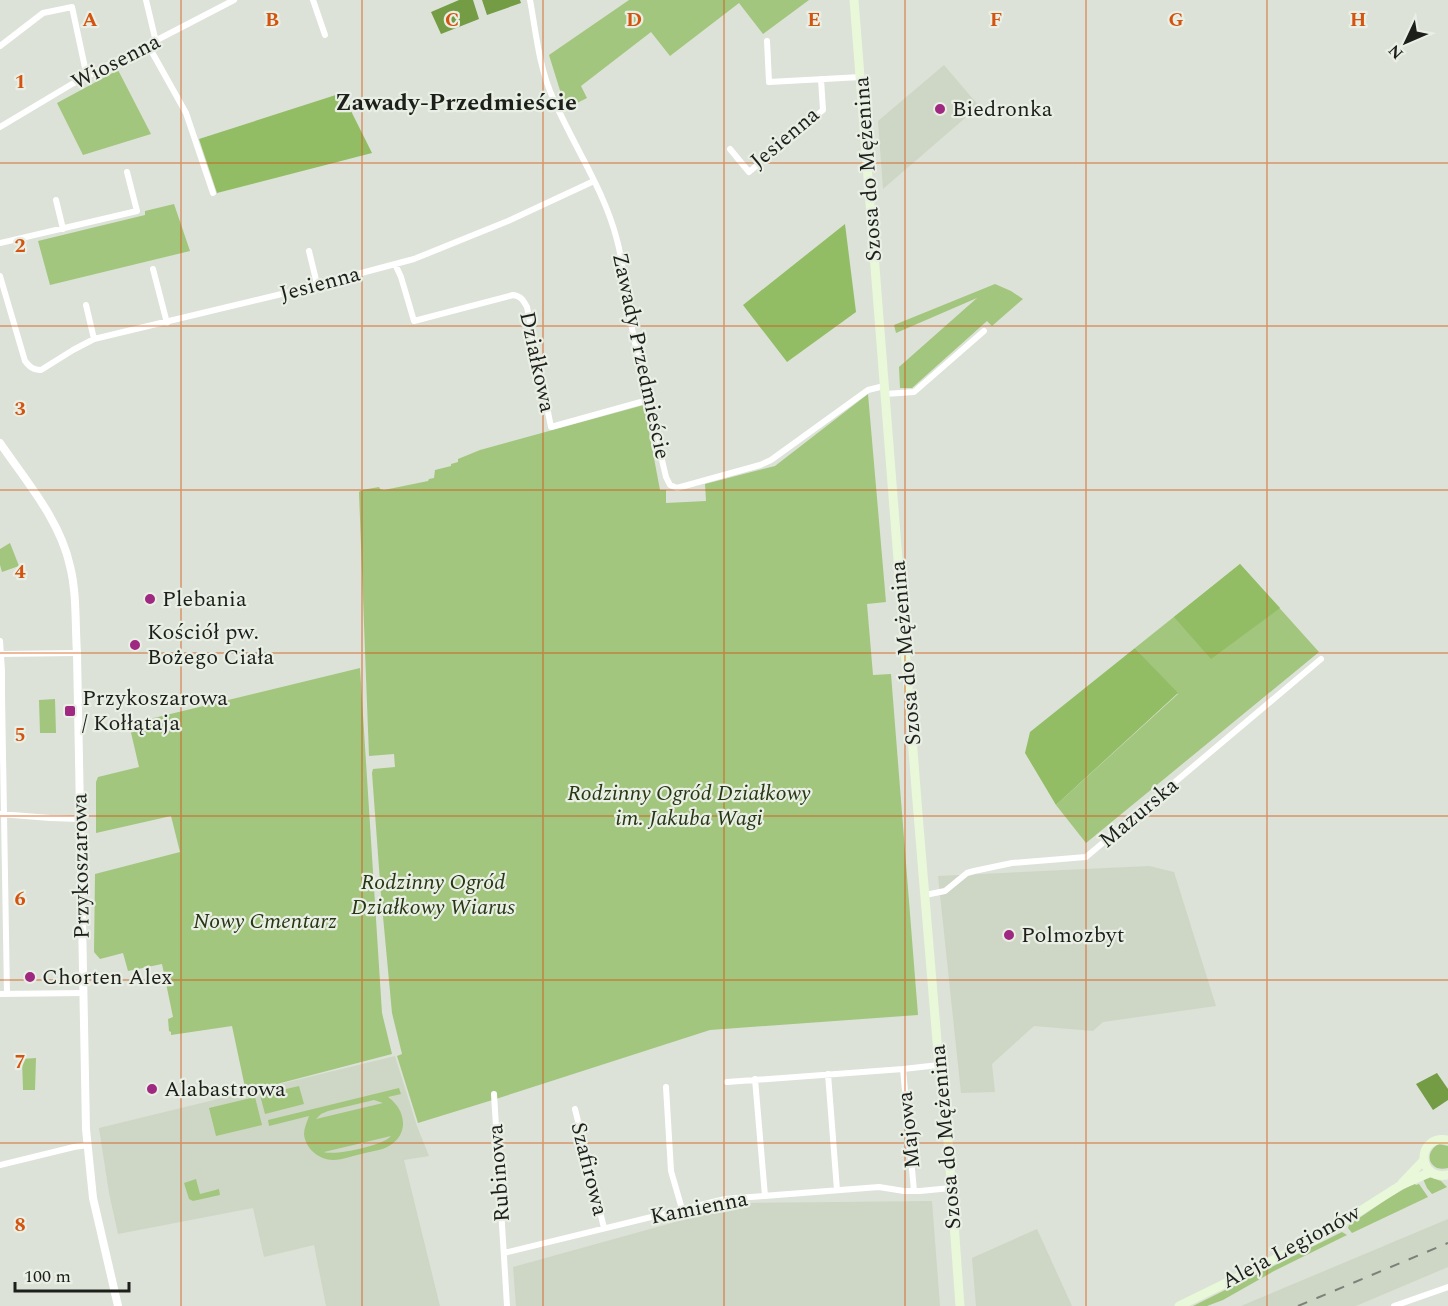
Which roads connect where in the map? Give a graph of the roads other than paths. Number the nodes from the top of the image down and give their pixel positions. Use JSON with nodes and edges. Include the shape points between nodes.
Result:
{"nodes":[{"id":1,"x":146,"y":0,"type":"edge"},
{"id":2,"x":234,"y":0,"type":"edge"},
{"id":3,"x":313,"y":0,"type":"edge"},
{"id":4,"x":530,"y":0,"type":"edge"},
{"id":5,"x":854,"y":0,"type":"edge"},
{"id":6,"x":325,"y":35,"type":"dead end"},
{"id":7,"x":767,"y":41,"type":"dead end"},
{"id":8,"x":156,"y":42,"type":"junction"},
{"id":9,"x":148,"y":45,"type":"junction"},
{"id":10,"x":0,"y":46,"type":"edge"},
{"id":11,"x":87,"y":76,"type":"junction"},
{"id":12,"x":861,"y":77,"type":"junction"},
{"id":13,"x":821,"y":79,"type":"junction"},
{"id":14,"x":0,"y":127,"type":"edge"},
{"id":15,"x":730,"y":149,"type":"dead end"},
{"id":16,"x":127,"y":172,"type":"dead end"},
{"id":17,"x":594,"y":181,"type":"junction"},
{"id":18,"x":213,"y":193,"type":"dead end"},
{"id":19,"x":56,"y":200,"type":"dead end"},
{"id":20,"x":63,"y":229,"type":"junction"},
{"id":21,"x":0,"y":243,"type":"edge"},
{"id":22,"x":309,"y":251,"type":"dead end"},
{"id":23,"x":395,"y":264,"type":"junction"},
{"id":24,"x":153,"y":269,"type":"dead end"},
{"id":25,"x":0,"y":276,"type":"edge"},
{"id":26,"x":317,"y":284,"type":"junction"},
{"id":27,"x":86,"y":305,"type":"dead end"},
{"id":28,"x":167,"y":323,"type":"junction"},
{"id":29,"x":984,"y":331,"type":"dead end"},
{"id":30,"x":94,"y":339,"type":"junction"},
{"id":31,"x":884,"y":390,"type":"junction"},
{"id":32,"x":648,"y":400,"type":"junction"},
{"id":33,"x":0,"y":443,"type":"edge"},
{"id":34,"x":0,"y":641,"type":"edge"},
{"id":35,"x":77,"y":653,"type":"junction"},
{"id":36,"x":1,"y":654,"type":"edge"},
{"id":37,"x":1321,"y":659,"type":"dead end"},
{"id":38,"x":2,"y":815,"type":"edge"},
{"id":39,"x":80,"y":819,"type":"junction"},
{"id":40,"x":925,"y":895,"type":"junction"},
{"id":41,"x":83,"y":993,"type":"junction"},
{"id":42,"x":4,"y":994,"type":"edge"},
{"id":43,"x":939,"y":1065,"type":"junction"},
{"id":44,"x":903,"y":1069,"type":"junction"},
{"id":45,"x":828,"y":1074,"type":"junction"},
{"id":46,"x":755,"y":1079,"type":"junction"},
{"id":47,"x":727,"y":1082,"type":"dead end"},
{"id":48,"x":666,"y":1087,"type":"dead end"},
{"id":49,"x":494,"y":1094,"type":"dead end"},
{"id":50,"x":574,"y":1109,"type":"dead end"},
{"id":51,"x":1448,"y":1139,"type":"edge"},
{"id":52,"x":88,"y":1145,"type":"junction"},
{"id":53,"x":1424,"y":1160,"type":"junction"},
{"id":54,"x":0,"y":1166,"type":"edge"},
{"id":55,"x":1431,"y":1172,"type":"junction"},
{"id":56,"x":1448,"y":1176,"type":"edge"},
{"id":57,"x":1401,"y":1185,"type":"junction"},
{"id":58,"x":951,"y":1188,"type":"junction"},
{"id":59,"x":837,"y":1190,"type":"junction"},
{"id":60,"x":914,"y":1191,"type":"junction"},
{"id":61,"x":765,"y":1196,"type":"junction"},
{"id":62,"x":682,"y":1209,"type":"junction"},
{"id":63,"x":604,"y":1228,"type":"junction"},
{"id":64,"x":504,"y":1253,"type":"junction"},
{"id":65,"x":1448,"y":1287,"type":"edge"},
{"id":66,"x":118,"y":1306,"type":"edge"},
{"id":67,"x":507,"y":1306,"type":"edge"},
{"id":68,"x":960,"y":1306,"type":"edge"},
{"id":69,"x":1179,"y":1306,"type":"edge"},
{"id":70,"x":1394,"y":1306,"type":"edge"}],
"edges":[{"from":1,"to":8,"type":"street"},
{"from":2,"to":8,"type":"street","name":"Wiosenna"},
{"from":3,"to":6,"type":"street"},
{"from":4,"to":17,"type":"street","name":"Zawady Przedmieście","via":[[552,97]]},
{"from":5,"to":12,"type":"main road","name":"Szosa do Mężenina"},
{"from":7,"to":13,"type":"street","via":[[769,82]]},
{"from":8,"to":9,"type":"street","name":"Wiosenna"},
{"from":9,"to":11,"type":"street","name":"Wiosenna"},
{"from":9,"to":18,"type":"street","via":[[186,113]]},
{"from":10,"to":11,"type":"street","via":[[43,12],[72,7]]},
{"from":11,"to":14,"type":"street","name":"Wiosenna"},
{"from":12,"to":13,"type":"street"},
{"from":12,"to":31,"type":"main road","name":"Szosa do Mężenina"},
{"from":13,"to":15,"type":"street","name":"Jesienna","via":[[823,110],[749,172]]},
{"from":16,"to":20,"type":"street","via":[[137,211]]},
{"from":17,"to":23,"type":"street","name":"Jesienna","via":[[444,248]]},
{"from":17,"to":32,"type":"street","name":"Zawady Przedmieście","via":[[618,240]]},
{"from":19,"to":20,"type":"street"},
{"from":20,"to":21,"type":"street"},
{"from":22,"to":26,"type":"street"},
{"from":23,"to":26,"type":"street","name":"Jesienna"},
{"from":23,"to":32,"type":"street","name":"Działkowa","via":[[414,321],[513,295],[523,300],[551,427]]},
{"from":24,"to":28,"type":"street"},
{"from":25,"to":30,"type":"street","name":"Jesienna","via":[[25,361],[31,368],[41,370]]},
{"from":26,"to":28,"type":"street","name":"Jesienna"},
{"from":27,"to":30,"type":"street"},
{"from":28,"to":30,"type":"street","name":"Jesienna"},
{"from":29,"to":31,"type":"street","via":[[914,392]]},
{"from":31,"to":32,"type":"street","name":"Zawady Przedmieście","via":[[868,390],[771,460],[677,488],[666,477]]},
{"from":31,"to":40,"type":"main road","name":"Szosa do Mężenina"},
{"from":33,"to":35,"type":"street","name":"Przykoszarowa","via":[[45,508],[64,544],[72,578]]},
{"from":34,"to":36,"type":"street"},
{"from":35,"to":36,"type":"street"},
{"from":35,"to":39,"type":"street","name":"Przykoszarowa"},
{"from":36,"to":38,"type":"street"},
{"from":37,"to":40,"type":"street","name":"Mazurska","via":[[1086,857],[1012,863],[974,871],[945,891]]},
{"from":38,"to":39,"type":"street"},
{"from":38,"to":42,"type":"street"},
{"from":39,"to":41,"type":"street","name":"Przykoszarowa"},
{"from":40,"to":43,"type":"main road","name":"Szosa do Mężenina"},
{"from":41,"to":42,"type":"street"},
{"from":41,"to":52,"type":"street","name":"Przykoszarowa"},
{"from":43,"to":44,"type":"street","name":"Majowa"},
{"from":43,"to":58,"type":"main road","name":"Szosa do Mężenina"},
{"from":44,"to":45,"type":"street","name":"Majowa"},
{"from":44,"to":60,"type":"street","name":"Majowa"},
{"from":45,"to":46,"type":"street","name":"Majowa"},
{"from":45,"to":59,"type":"street"},
{"from":46,"to":47,"type":"street","name":"Majowa"},
{"from":46,"to":61,"type":"street"},
{"from":48,"to":62,"type":"street","via":[[671,1171]]},
{"from":49,"to":64,"type":"street","name":"Rubinowa"},
{"from":50,"to":63,"type":"street","name":"Szafirowa"},
{"from":51,"to":53,"type":"main road","name":"Aleja Legionów","via":[[1437,1139],[1428,1145]]},
{"from":52,"to":54,"type":"street"},
{"from":52,"to":66,"type":"street","name":"Przykoszarowa","via":[[93,1198]]},
{"from":53,"to":55,"type":"main road"},
{"from":53,"to":57,"type":"main road","name":"Aleja Legionów"},
{"from":55,"to":56,"type":"main road"},
{"from":55,"to":57,"type":"main road","name":"Aleja Legionów"},
{"from":57,"to":69,"type":"main road","name":"Aleja Legionów","via":[[1316,1239]]},
{"from":58,"to":60,"type":"street","name":"Kamienna"},
{"from":58,"to":68,"type":"main road","name":"Szosa do Mężenina"},
{"from":59,"to":60,"type":"street","name":"Kamienna","via":[[879,1187]]},
{"from":59,"to":61,"type":"street","name":"Kamienna"},
{"from":61,"to":62,"type":"street","name":"Kamienna","via":[[725,1199]]},
{"from":62,"to":63,"type":"street","name":"Kamienna"},
{"from":63,"to":64,"type":"street","name":"Kamienna"},
{"from":64,"to":67,"type":"street"},
{"from":65,"to":70,"type":"street"}]}
